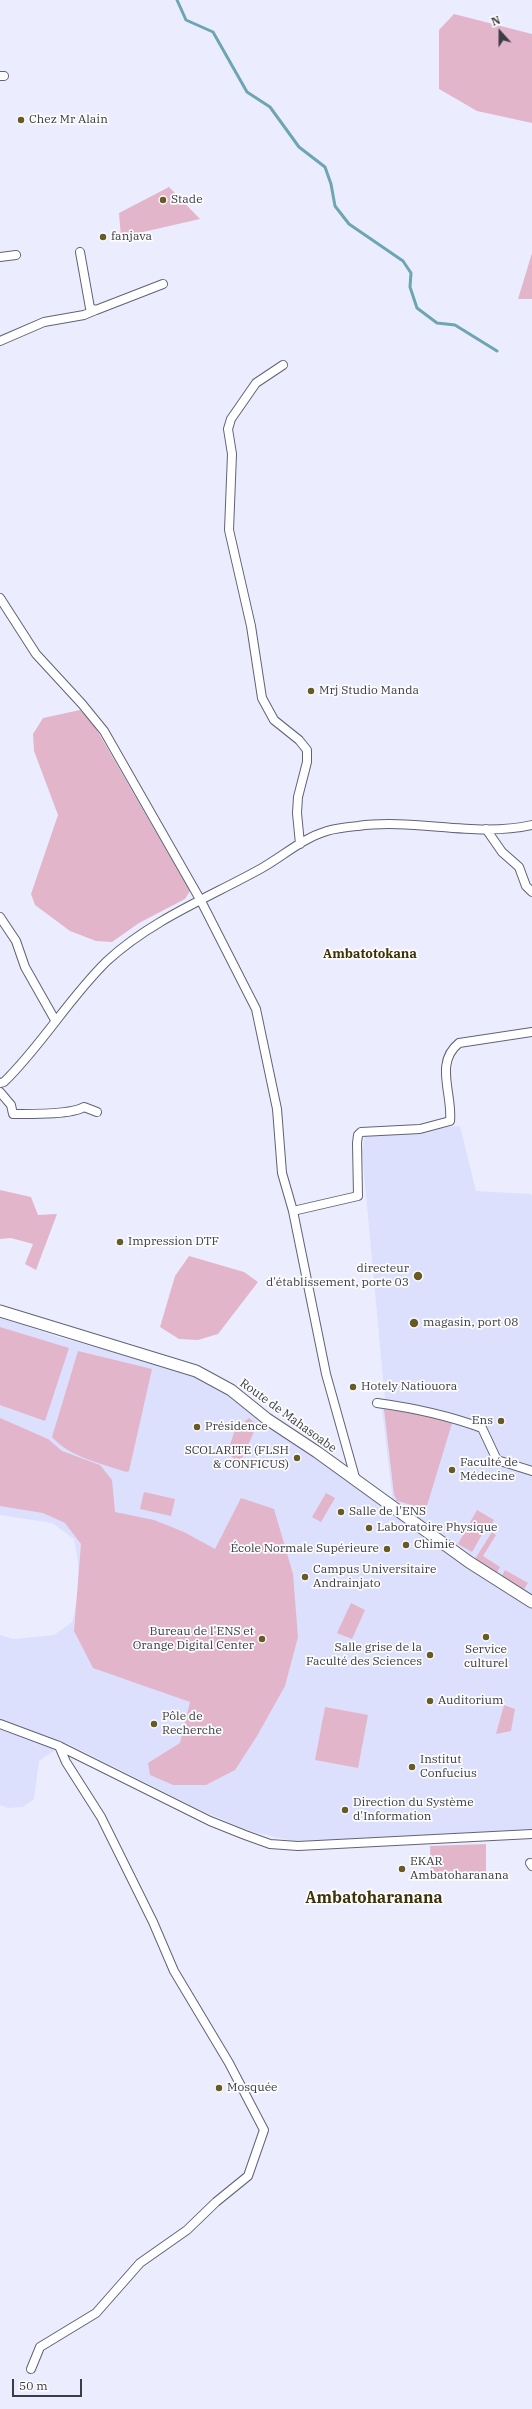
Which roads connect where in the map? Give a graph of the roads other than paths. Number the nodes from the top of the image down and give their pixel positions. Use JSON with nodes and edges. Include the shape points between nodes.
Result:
{"nodes":[{"id":1,"x":80,"y":252,"type":"dead end"},
{"id":2,"x":16,"y":255,"type":"dead end"},
{"id":3,"x":0,"y":257,"type":"edge"},
{"id":4,"x":163,"y":284,"type":"dead end"},
{"id":5,"x":96,"y":310,"type":"junction"},
{"id":6,"x":0,"y":341,"type":"edge"},
{"id":7,"x":283,"y":365,"type":"dead end"},
{"id":8,"x":0,"y":598,"type":"edge"},
{"id":9,"x":532,"y":824,"type":"edge"},
{"id":10,"x":486,"y":829,"type":"junction"},
{"id":11,"x":300,"y":844,"type":"junction"},
{"id":12,"x":532,"y":892,"type":"edge"},
{"id":13,"x":201,"y":901,"type":"junction"},
{"id":14,"x":0,"y":917,"type":"edge"},
{"id":15,"x":55,"y":1020,"type":"junction"},
{"id":16,"x":532,"y":1032,"type":"edge"},
{"id":17,"x":0,"y":1083,"type":"edge"},
{"id":18,"x":0,"y":1092,"type":"edge"},
{"id":19,"x":97,"y":1112,"type":"dead end"},
{"id":20,"x":292,"y":1211,"type":"junction"},
{"id":21,"x":0,"y":1311,"type":"edge"},
{"id":22,"x":377,"y":1404,"type":"dead end"},
{"id":23,"x":532,"y":1471,"type":"edge"},
{"id":24,"x":357,"y":1482,"type":"junction"},
{"id":25,"x":532,"y":1602,"type":"edge"},
{"id":26,"x":0,"y":1724,"type":"edge"},
{"id":27,"x":59,"y":1746,"type":"junction"},
{"id":28,"x":532,"y":1834,"type":"edge"},
{"id":29,"x":31,"y":2369,"type":"dead end"}],
"edges":[{"from":1,"to":5,"type":"street","via":[[90,308]]},
{"from":2,"to":3,"type":"street"},
{"from":4,"to":5,"type":"street"},
{"from":5,"to":6,"type":"street","via":[[84,315],[44,322]]},
{"from":7,"to":11,"type":"street","via":[[256,383],[231,419],[228,429],[232,454],[229,530],[251,626],[262,698],[274,720],[299,740],[307,750],[308,762],[298,797]]},
{"from":8,"to":13,"type":"street","via":[[36,654],[104,731]]},
{"from":9,"to":10,"type":"street","via":[[516,828]]},
{"from":10,"to":11,"type":"street","via":[[380,824],[327,831]]},
{"from":10,"to":12,"type":"street","via":[[502,852],[519,867],[526,886]]},
{"from":11,"to":13,"type":"street","via":[[278,859]]},
{"from":13,"to":15,"type":"street","via":[[148,929],[108,960]]},
{"from":13,"to":20,"type":"street","via":[[256,1009],[277,1109],[282,1173]]},
{"from":14,"to":15,"type":"street","via":[[16,941],[25,967]]},
{"from":15,"to":17,"type":"street","via":[[23,1064]]},
{"from":16,"to":20,"type":"street","via":[[459,1042],[451,1049],[446,1062],[451,1106],[450,1121],[420,1129],[361,1132],[357,1143],[358,1196]]},
{"from":18,"to":19,"type":"street","via":[[11,1105],[13,1114],[60,1113],[78,1111],[84,1107]]},
{"from":20,"to":24,"type":"street","via":[[326,1374]]},
{"from":21,"to":24,"type":"street","name":"Route de Mahasoabe","via":[[196,1372],[231,1390],[267,1419]]},
{"from":22,"to":23,"type":"street","via":[[421,1409],[482,1428],[497,1460]]},
{"from":24,"to":25,"type":"street","name":"Route de Mahasoabe","via":[[469,1562]]},
{"from":26,"to":27,"type":"street"},
{"from":27,"to":28,"type":"street","via":[[210,1821],[270,1844],[298,1846]]},
{"from":27,"to":29,"type":"street","via":[[66,1762],[101,1817],[153,1922],[174,1971],[229,2063],[264,2130],[248,2176],[187,2230],[140,2264],[96,2313],[40,2347]]}]}
